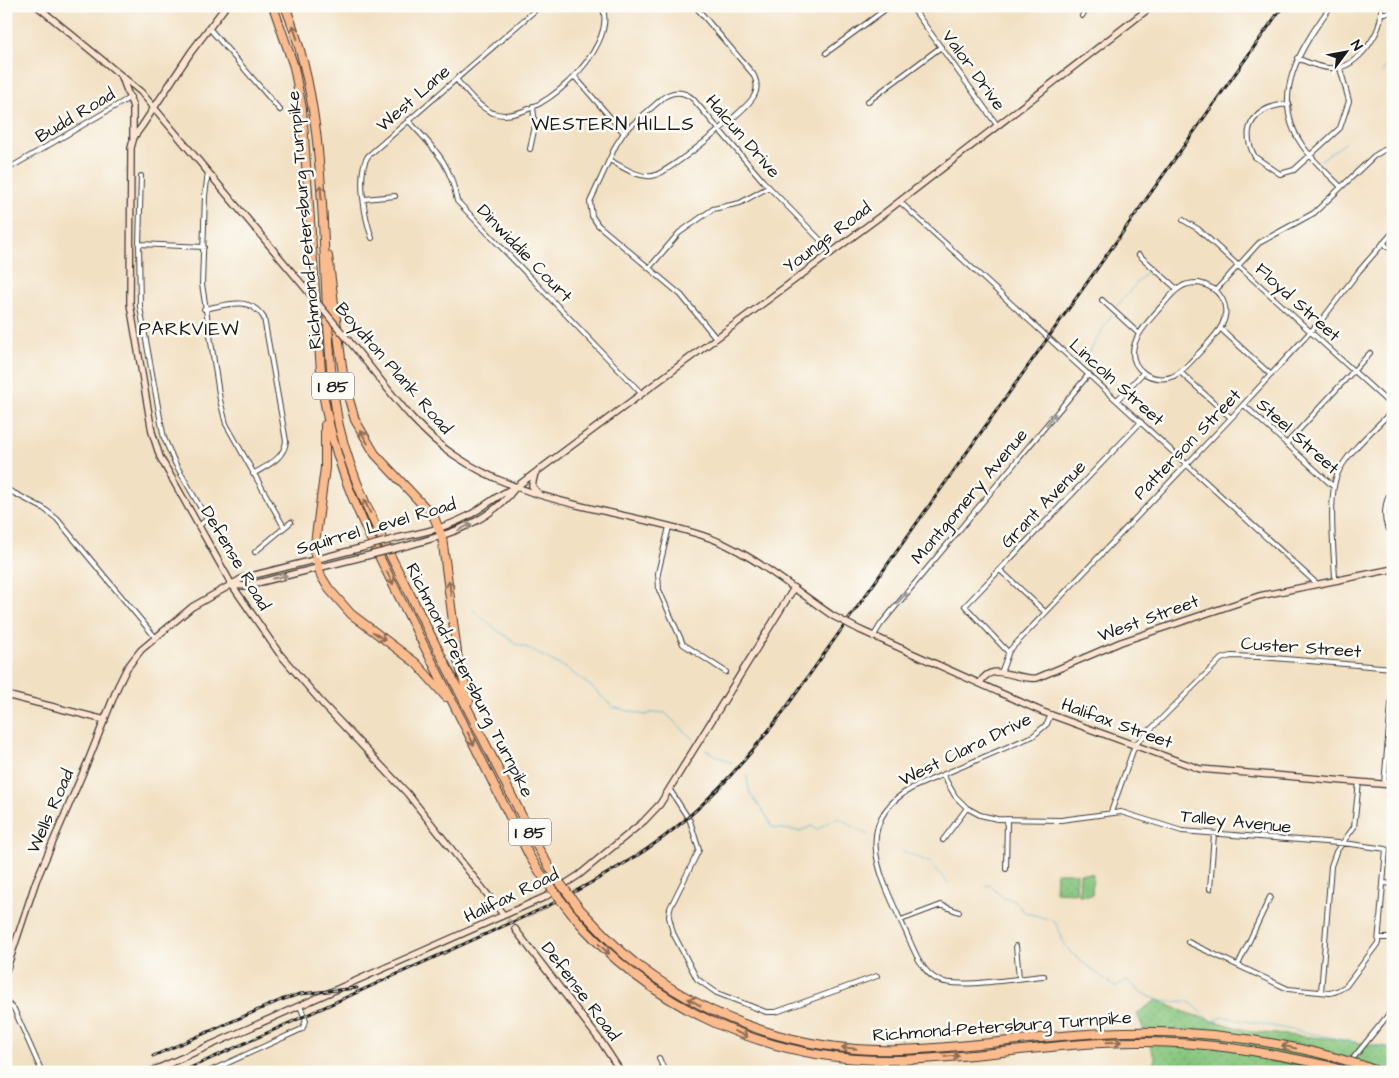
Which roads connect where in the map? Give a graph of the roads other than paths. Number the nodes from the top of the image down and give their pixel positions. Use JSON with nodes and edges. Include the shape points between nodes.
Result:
{"nodes":[{"id":1,"x":37,"y":6,"type":"edge"},
{"id":2,"x":226,"y":6,"type":"edge"},
{"id":3,"x":273,"y":6,"type":"edge"},
{"id":4,"x":285,"y":6,"type":"edge"},
{"id":5,"x":540,"y":6,"type":"edge"},
{"id":6,"x":602,"y":6,"type":"edge"},
{"id":7,"x":695,"y":6,"type":"edge"},
{"id":8,"x":890,"y":6,"type":"edge"},
{"id":9,"x":911,"y":6,"type":"edge"},
{"id":10,"x":1088,"y":6,"type":"edge"},
{"id":11,"x":1152,"y":6,"type":"edge"},
{"id":12,"x":1331,"y":6,"type":"edge"},
{"id":13,"x":1381,"y":6,"type":"edge"},
{"id":14,"x":1381,"y":13,"type":"junction"},
{"id":15,"x":1393,"y":13,"type":"edge"},
{"id":16,"x":1082,"y":16,"type":"dead end"},
{"id":17,"x":209,"y":28,"type":"junction"},
{"id":18,"x":941,"y":47,"type":"junction"},
{"id":19,"x":826,"y":54,"type":"dead end"},
{"id":20,"x":1297,"y":58,"type":"junction"},
{"id":21,"x":1340,"y":68,"type":"junction"},
{"id":22,"x":119,"y":72,"type":"junction"},
{"id":23,"x":575,"y":77,"type":"junction"},
{"id":24,"x":456,"y":80,"type":"junction"},
{"id":25,"x":131,"y":97,"type":"junction"},
{"id":26,"x":867,"y":102,"type":"dead end"},
{"id":27,"x":1289,"y":104,"type":"junction"},
{"id":28,"x":533,"y":106,"type":"junction"},
{"id":29,"x":154,"y":108,"type":"junction"},
{"id":30,"x":280,"y":110,"type":"dead end"},
{"id":31,"x":408,"y":120,"type":"junction"},
{"id":32,"x":997,"y":125,"type":"junction"},
{"id":33,"x":718,"y":129,"type":"junction"},
{"id":34,"x":624,"y":133,"type":"junction"},
{"id":35,"x":133,"y":140,"type":"junction"},
{"id":36,"x":530,"y":149,"type":"dead end"},
{"id":37,"x":1393,"y":149,"type":"edge"},
{"id":38,"x":1311,"y":155,"type":"junction"},
{"id":39,"x":609,"y":160,"type":"junction"},
{"id":40,"x":6,"y":170,"type":"edge"},
{"id":41,"x":208,"y":172,"type":"junction"},
{"id":42,"x":141,"y":176,"type":"dead end"},
{"id":43,"x":768,"y":187,"type":"junction"},
{"id":44,"x":1341,"y":187,"type":"junction"},
{"id":45,"x":395,"y":196,"type":"dead end"},
{"id":46,"x":365,"y":199,"type":"junction"},
{"id":47,"x":899,"y":201,"type":"junction"},
{"id":48,"x":322,"y":219,"type":"junction"},
{"id":49,"x":1183,"y":220,"type":"dead end"},
{"id":50,"x":1393,"y":232,"type":"edge"},
{"id":51,"x":372,"y":238,"type":"dead end"},
{"id":52,"x":1383,"y":243,"type":"junction"},
{"id":53,"x":138,"y":244,"type":"junction"},
{"id":54,"x":204,"y":247,"type":"junction"},
{"id":55,"x":1393,"y":251,"type":"edge"},
{"id":56,"x":832,"y":252,"type":"junction"},
{"id":57,"x":1139,"y":255,"type":"dead end"},
{"id":58,"x":1238,"y":266,"type":"junction"},
{"id":59,"x":650,"y":267,"type":"junction"},
{"id":60,"x":1177,"y":289,"type":"junction"},
{"id":61,"x":1216,"y":290,"type":"junction"},
{"id":62,"x":1102,"y":300,"type":"dead end"},
{"id":63,"x":204,"y":309,"type":"junction"},
{"id":64,"x":1220,"y":328,"type":"junction"},
{"id":65,"x":1310,"y":332,"type":"junction"},
{"id":66,"x":1138,"y":333,"type":"junction"},
{"id":67,"x":716,"y":338,"type":"junction"},
{"id":68,"x":1370,"y":353,"type":"dead end"},
{"id":69,"x":1354,"y":371,"type":"junction"},
{"id":70,"x":1180,"y":372,"type":"junction"},
{"id":71,"x":1143,"y":373,"type":"junction"},
{"id":72,"x":1088,"y":374,"type":"junction"},
{"id":73,"x":1271,"y":375,"type":"junction"},
{"id":74,"x":642,"y":394,"type":"junction"},
{"id":75,"x":1117,"y":400,"type":"junction"},
{"id":76,"x":324,"y":402,"type":"junction"},
{"id":77,"x":1244,"y":404,"type":"junction"},
{"id":78,"x":1393,"y":408,"type":"edge"},
{"id":79,"x":1232,"y":418,"type":"junction"},
{"id":80,"x":1141,"y":422,"type":"junction"},
{"id":81,"x":1286,"y":444,"type":"junction"},
{"id":82,"x":1188,"y":465,"type":"junction"},
{"id":83,"x":534,"y":473,"type":"junction"},
{"id":84,"x":253,"y":474,"type":"junction"},
{"id":85,"x":516,"y":487,"type":"junction"},
{"id":86,"x":1334,"y":487,"type":"junction"},
{"id":87,"x":6,"y":488,"type":"edge"},
{"id":88,"x":1393,"y":488,"type":"edge"},
{"id":89,"x":542,"y":496,"type":"junction"},
{"id":90,"x":291,"y":522,"type":"dead end"},
{"id":91,"x":199,"y":526,"type":"junction"},
{"id":92,"x":284,"y":527,"type":"junction"},
{"id":93,"x":669,"y":527,"type":"junction"},
{"id":94,"x":440,"y":528,"type":"junction"},
{"id":95,"x":1393,"y":533,"type":"edge"},
{"id":96,"x":442,"y":536,"type":"junction"},
{"id":97,"x":255,"y":552,"type":"dead end"},
{"id":98,"x":316,"y":564,"type":"junction"},
{"id":99,"x":1393,"y":569,"type":"edge"},
{"id":100,"x":1000,"y":570,"type":"junction"},
{"id":101,"x":1335,"y":580,"type":"junction"},
{"id":102,"x":1316,"y":583,"type":"junction"},
{"id":103,"x":232,"y":585,"type":"junction"},
{"id":104,"x":794,"y":588,"type":"junction"},
{"id":105,"x":1045,"y":612,"type":"junction"},
{"id":106,"x":847,"y":624,"type":"joint"},
{"id":107,"x":155,"y":637,"type":"junction"},
{"id":108,"x":873,"y":637,"type":"junction"},
{"id":109,"x":1008,"y":652,"type":"junction"},
{"id":110,"x":1393,"y":668,"type":"edge"},
{"id":111,"x":726,"y":672,"type":"dead end"},
{"id":112,"x":1001,"y":673,"type":"junction"},
{"id":113,"x":1393,"y":682,"type":"edge"},
{"id":114,"x":980,"y":683,"type":"junction"},
{"id":115,"x":6,"y":695,"type":"edge"},
{"id":116,"x":1392,"y":704,"type":"edge"},
{"id":117,"x":1051,"y":714,"type":"junction"},
{"id":118,"x":460,"y":717,"type":"junction"},
{"id":119,"x":105,"y":720,"type":"junction"},
{"id":120,"x":483,"y":737,"type":"junction"},
{"id":121,"x":1135,"y":745,"type":"junction"},
{"id":122,"x":943,"y":775,"type":"junction"},
{"id":123,"x":1359,"y":782,"type":"junction"},
{"id":124,"x":1384,"y":784,"type":"junction"},
{"id":125,"x":1393,"y":785,"type":"edge"},
{"id":126,"x":670,"y":790,"type":"junction"},
{"id":127,"x":966,"y":808,"type":"junction"},
{"id":128,"x":1112,"y":812,"type":"junction"},
{"id":129,"x":1007,"y":820,"type":"junction"},
{"id":130,"x":1214,"y":834,"type":"junction"},
{"id":131,"x":943,"y":840,"type":"dead end"},
{"id":132,"x":1342,"y":844,"type":"junction"},
{"id":133,"x":1006,"y":869,"type":"dead end"},
{"id":134,"x":1384,"y":883,"type":"junction"},
{"id":135,"x":1393,"y":884,"type":"edge"},
{"id":136,"x":1210,"y":889,"type":"dead end"},
{"id":137,"x":1270,"y":897,"type":"dead end"},
{"id":138,"x":502,"y":912,"type":"tunnel mouth"},
{"id":139,"x":959,"y":912,"type":"dead end"},
{"id":140,"x":901,"y":920,"type":"junction"},
{"id":141,"x":515,"y":929,"type":"tunnel mouth"},
{"id":142,"x":1379,"y":938,"type":"junction"},
{"id":143,"x":1393,"y":938,"type":"edge"},
{"id":144,"x":1188,"y":942,"type":"dead end"},
{"id":145,"x":1016,"y":946,"type":"dead end"},
{"id":146,"x":1238,"y":965,"type":"junction"},
{"id":147,"x":6,"y":971,"type":"edge"},
{"id":148,"x":877,"y":976,"type":"dead end"},
{"id":149,"x":1044,"y":976,"type":"dead end"},
{"id":150,"x":1019,"y":978,"type":"junction"},
{"id":151,"x":1321,"y":992,"type":"junction"},
{"id":152,"x":6,"y":1002,"type":"edge"},
{"id":153,"x":300,"y":1006,"type":"junction"},
{"id":154,"x":1393,"y":1009,"type":"edge"},
{"id":155,"x":659,"y":1058,"type":"dead end"},
{"id":156,"x":42,"y":1072,"type":"edge"},
{"id":157,"x":150,"y":1072,"type":"edge"},
{"id":158,"x":208,"y":1072,"type":"edge"},
{"id":159,"x":621,"y":1072,"type":"edge"},
{"id":160,"x":665,"y":1072,"type":"edge"},
{"id":161,"x":1342,"y":1072,"type":"edge"},
{"id":162,"x":1347,"y":1072,"type":"edge"},
{"id":163,"x":1380,"y":1072,"type":"edge"}],
"edges":[{"from":1,"to":22,"type":"street","name":"Boydton Plank Road"},
{"from":2,"to":17,"type":"street","name":"Defense Road"},
{"from":3,"to":76,"type":"highway","name":"Richmond-Petersburg Turnpike","number":"I 85","via":[[294,68],[302,109]]},
{"from":48,"to":4,"type":"highway","name":"Richmond-Petersburg Turnpike","number":"I 85","one_way":true,"via":[[309,89],[298,40]]},
{"from":5,"to":24,"type":"street","name":"West Lane"},
{"from":6,"to":23,"type":"street","via":[[603,30],[592,54]]},
{"from":7,"to":33,"type":"street","via":[[753,74],[756,82],[752,99]]},
{"from":8,"to":19,"type":"street"},
{"from":9,"to":18,"type":"street","name":"Valor Drive"},
{"from":10,"to":16,"type":"street"},
{"from":11,"to":32,"type":"street","name":"Youngs Road"},
{"from":12,"to":20,"type":"street"},
{"from":13,"to":14,"type":"street"},
{"from":14,"to":15,"type":"street"},
{"from":14,"to":21,"type":"street","via":[[1377,32],[1361,55],[1352,64]]},
{"from":17,"to":29,"type":"street","name":"Defense Road"},
{"from":17,"to":30,"type":"street"},
{"from":18,"to":26,"type":"street"},
{"from":18,"to":32,"type":"street","name":"Valor Drive"},
{"from":20,"to":21,"type":"street","via":[[1320,68]]},
{"from":20,"to":27,"type":"street"},
{"from":21,"to":38,"type":"street","via":[[1349,100],[1346,115],[1336,134]]},
{"from":22,"to":25,"type":"street","name":"Defense Road"},
{"from":22,"to":29,"type":"street","name":"Boydton Plank Road"},
{"from":23,"to":28,"type":"street"},
{"from":23,"to":34,"type":"street"},
{"from":24,"to":28,"type":"street","via":[[493,113],[511,113]]},
{"from":24,"to":31,"type":"street","name":"West Lane"},
{"from":25,"to":35,"type":"street","name":"Defense Road"},
{"from":25,"to":40,"type":"street","name":"Budd Road"},
{"from":27,"to":38,"type":"street","via":[[1297,136]]},
{"from":27,"to":38,"type":"street","via":[[1266,108],[1253,121],[1249,134],[1253,154],[1280,174],[1294,170]]},
{"from":28,"to":36,"type":"street","via":[[535,126]]},
{"from":29,"to":35,"type":"street","name":"Defense Road"},
{"from":29,"to":41,"type":"street","name":"Boydton Plank Road"},
{"from":31,"to":46,"type":"street","name":"West Lane","via":[[365,160],[362,181]]},
{"from":31,"to":74,"type":"street","name":"Dinwiddie Court","via":[[443,158],[457,201]]},
{"from":32,"to":47,"type":"street","name":"Youngs Road"},
{"from":33,"to":34,"type":"street","name":"Halcun Drive","via":[[693,99],[676,92],[664,97]]},
{"from":33,"to":39,"type":"street","via":[[659,175],[642,176]]},
{"from":33,"to":43,"type":"street","name":"Halcun Drive"},
{"from":34,"to":39,"type":"street","name":"Halcun Drive"},
{"from":35,"to":91,"type":"street","name":"Defense Road","via":[[129,287],[132,326],[156,445]]},
{"from":37,"to":44,"type":"street","via":[[1374,156]]},
{"from":38,"to":44,"type":"street"},
{"from":39,"to":59,"type":"street","name":"Halcun Drive","via":[[591,198],[592,216],[598,225]]},
{"from":41,"to":54,"type":"street","via":[[204,196]]},
{"from":41,"to":85,"type":"street","name":"Boydton Plank Road","bridge":true,"via":[[421,427],[443,447],[482,472]]},
{"from":42,"to":53,"type":"street"},
{"from":43,"to":56,"type":"street","name":"Halcun Drive"},
{"from":43,"to":59,"type":"street","via":[[740,203],[713,209],[679,233]]},
{"from":44,"to":58,"type":"street","via":[[1306,218],[1264,239]]},
{"from":45,"to":46,"type":"street"},
{"from":46,"to":51,"type":"street","name":"West Lane"},
{"from":47,"to":56,"type":"street","name":"Youngs Road"},
{"from":47,"to":72,"type":"street","name":"Lincoln Street"},
{"from":94,"to":48,"type":"highway","one_way":true,"via":[[430,512],[375,454],[351,410],[344,382]]},
{"from":120,"to":48,"type":"highway","name":"Richmond-Petersburg Turnpike","number":"I 85","one_way":true,"via":[[376,527],[349,461],[334,395]]},
{"from":49,"to":58,"type":"street","name":"Floyd Street"},
{"from":50,"to":52,"type":"street","name":"Patterson Street"},
{"from":52,"to":55,"type":"street"},
{"from":52,"to":65,"type":"street","name":"Patterson Street"},
{"from":53,"to":54,"type":"street"},
{"from":53,"to":91,"type":"street","via":[[140,307],[164,438],[207,519]]},
{"from":54,"to":63,"type":"street"},
{"from":56,"to":67,"type":"street","name":"Youngs Road"},
{"from":57,"to":60,"type":"street"},
{"from":58,"to":61,"type":"street"},
{"from":58,"to":65,"type":"street","name":"Floyd Street"},
{"from":59,"to":67,"type":"street","name":"Halcun Drive","via":[[688,301]]},
{"from":60,"to":61,"type":"street","via":[[1199,283]]},
{"from":60,"to":66,"type":"street"},
{"from":61,"to":64,"type":"street","via":[[1225,310]]},
{"from":62,"to":66,"type":"street"},
{"from":63,"to":84,"type":"street","via":[[224,418]]},
{"from":63,"to":84,"type":"street","via":[[249,304],[264,318],[286,448],[277,460]]},
{"from":64,"to":70,"type":"street"},
{"from":64,"to":73,"type":"street"},
{"from":65,"to":69,"type":"street","name":"Floyd Street"},
{"from":65,"to":73,"type":"street","name":"Patterson Street"},
{"from":66,"to":71,"type":"street","via":[[1134,356]]},
{"from":67,"to":74,"type":"street","name":"Youngs Road"},
{"from":68,"to":69,"type":"street"},
{"from":69,"to":78,"type":"street","name":"Floyd Street"},
{"from":69,"to":81,"type":"street"},
{"from":70,"to":71,"type":"street","via":[[1163,378]]},
{"from":70,"to":79,"type":"street"},
{"from":71,"to":75,"type":"street"},
{"from":72,"to":75,"type":"street","name":"Lincoln Street"},
{"from":108,"to":72,"type":"street","name":"Montgomery Avenue","one_way":true},
{"from":73,"to":77,"type":"street","name":"Patterson Street"},
{"from":74,"to":83,"type":"street","name":"Youngs Road"},
{"from":75,"to":80,"type":"street","name":"Lincoln Street"},
{"from":76,"to":98,"type":"highway","via":[[326,458],[316,525]]},
{"from":76,"to":118,"type":"highway","name":"Richmond-Petersburg Turnpike","number":"I 85","one_way":true,"via":[[335,451],[355,507]]},
{"from":77,"to":79,"type":"street","name":"Patterson Street"},
{"from":77,"to":81,"type":"street","name":"Steel Street"},
{"from":78,"to":86,"type":"street","via":[[1344,464]]},
{"from":79,"to":82,"type":"street","name":"Patterson Street"},
{"from":80,"to":82,"type":"street","name":"Lincoln Street"},
{"from":80,"to":100,"type":"street","name":"Grant Avenue"},
{"from":81,"to":86,"type":"street","name":"Steel Street"},
{"from":82,"to":102,"type":"street","name":"Lincoln Street"},
{"from":82,"to":105,"type":"street","name":"Patterson Street"},
{"from":83,"to":85,"type":"street","name":"Youngs Road"},
{"from":83,"to":89,"type":"street","via":[[532,486]]},
{"from":84,"to":92,"type":"street"},
{"from":85,"to":89,"type":"street","name":"Boydton Plank Road"},
{"from":85,"to":94,"type":"street","name":"Squirrel Level Road","via":[[502,492],[466,517]]},
{"from":96,"to":85,"type":"street","name":"Squirrel Level Road","one_way":true,"via":[[482,517],[507,499]]},
{"from":86,"to":101,"type":"street"},
{"from":87,"to":107,"type":"street","via":[[57,519]]},
{"from":88,"to":95,"type":"street","via":[[1387,498],[1386,510],[1386,527]]},
{"from":89,"to":93,"type":"street","name":"Boydton Plank Road"},
{"from":90,"to":92,"type":"street"},
{"from":91,"to":103,"type":"street","name":"Defense Road"},
{"from":92,"to":97,"type":"street"},
{"from":93,"to":104,"type":"street","name":"Boydton Plank Road","via":[[723,544]]},
{"from":93,"to":111,"type":"street","via":[[658,573],[659,590],[683,644]]},
{"from":94,"to":96,"type":"highway"},
{"from":94,"to":98,"type":"street","name":"Squirrel Level Road","bridge":true,"via":[[362,548]]},
{"from":96,"to":98,"type":"street","name":"Squirrel Level Road","bridge":true,"via":[[366,556]]},
{"from":120,"to":96,"type":"highway","one_way":true,"via":[[460,672]]},
{"from":98,"to":103,"type":"street","name":"Squirrel Level Road","via":[[243,578]]},
{"from":98,"to":118,"type":"highway","one_way":true,"via":[[329,589],[351,614],[416,663]]},
{"from":99,"to":101,"type":"street","name":"West Street"},
{"from":100,"to":105,"type":"street"},
{"from":100,"to":109,"type":"street","name":"Grant Avenue","via":[[965,606]]},
{"from":101,"to":102,"type":"street","name":"West Street"},
{"from":102,"to":112,"type":"street","name":"West Street","via":[[1259,596],[1170,624],[1037,678]]},
{"from":103,"to":107,"type":"street","name":"Squirrel Level Road","via":[[192,606]]},
{"from":103,"to":138,"type":"street","name":"Defense Road","via":[[295,673],[407,793]]},
{"from":104,"to":106,"type":"street","name":"Boydton Plank Road","bridge":true},
{"from":104,"to":126,"type":"street","name":"Halifax Road"},
{"from":105,"to":109,"type":"street","name":"Patterson Street"},
{"from":106,"to":108,"type":"street","name":"Halifax Street","bridge":true},
{"from":107,"to":119,"type":"street","name":"Squirrel Level Road","via":[[127,668]]},
{"from":108,"to":114,"type":"street","name":"Halifax Street"},
{"from":109,"to":112,"type":"street","name":"Patterson Street"},
{"from":110,"to":121,"type":"street","name":"Custer Street","via":[[1225,657]]},
{"from":112,"to":114,"type":"street","via":[[987,673]]},
{"from":113,"to":116,"type":"street"},
{"from":114,"to":117,"type":"street","name":"Halifax Street"},
{"from":115,"to":119,"type":"street"},
{"from":116,"to":124,"type":"street"},
{"from":117,"to":121,"type":"street","name":"Halifax Street"},
{"from":117,"to":122,"type":"street","name":"West Clara Drive","via":[[1043,728],[1033,736]]},
{"from":118,"to":162,"type":"highway","name":"Richmond-Petersburg Turnpike","number":"I 85","one_way":true,"bridge":true,"via":[[530,857],[586,932],[614,958],[669,999],[706,1020],[753,1039],[847,1059],[896,1060],[1087,1044],[1170,1042],[1260,1052]]},
{"from":119,"to":147,"type":"street","name":"Wells Road","via":[[36,881]]},
{"from":163,"to":120,"type":"highway","name":"Richmond-Petersburg Turnpike","number":"I 85","one_way":true,"bridge":true,"via":[[1337,1058],[1251,1040],[1160,1032],[1090,1033],[900,1050],[814,1044],[749,1026],[695,1002],[659,981],[625,955],[579,908],[554,875],[532,837]]},
{"from":121,"to":123,"type":"street","name":"Halifax Street","via":[[1210,772]]},
{"from":121,"to":128,"type":"street","name":"Custer Street"},
{"from":122,"to":127,"type":"street"},
{"from":122,"to":140,"type":"street","name":"West Clara Drive","via":[[899,796],[888,808],[877,832],[876,860]]},
{"from":123,"to":124,"type":"street","name":"Halifax Street"},
{"from":123,"to":132,"type":"street","via":[[1354,827]]},
{"from":124,"to":125,"type":"street","name":"Halifax Street"},
{"from":126,"to":148,"type":"street","via":[[690,821],[699,850],[670,908],[669,917],[693,974],[701,984],[771,1012]]},
{"from":126,"to":153,"type":"street","name":"Halifax Road","via":[[648,818],[566,885]]},
{"from":127,"to":129,"type":"street","name":"Talley Avenue","via":[[990,818]]},
{"from":127,"to":131,"type":"street"},
{"from":128,"to":129,"type":"street","name":"Talley Avenue","via":[[1061,820]]},
{"from":128,"to":130,"type":"street","name":"Talley Avenue","via":[[1129,813],[1182,832]]},
{"from":129,"to":133,"type":"street"},
{"from":130,"to":132,"type":"street","name":"Talley Avenue"},
{"from":130,"to":136,"type":"street"},
{"from":132,"to":134,"type":"street","name":"Talley Avenue","via":[[1385,848]]},
{"from":132,"to":151,"type":"street","via":[[1331,866]]},
{"from":134,"to":135,"type":"street"},
{"from":134,"to":142,"type":"street"},
{"from":137,"to":146,"type":"street"},
{"from":139,"to":140,"type":"street","via":[[941,905]]},
{"from":140,"to":150,"type":"street","name":"West Clara Drive","via":[[924,969],[940,981],[962,984]]},
{"from":141,"to":159,"type":"street","name":"Defense Road"},
{"from":142,"to":143,"type":"street"},
{"from":142,"to":151,"type":"street","via":[[1374,951],[1346,986],[1337,991]]},
{"from":144,"to":146,"type":"street"},
{"from":145,"to":150,"type":"street"},
{"from":146,"to":151,"type":"street","via":[[1288,988]]},
{"from":149,"to":150,"type":"street","name":"West Clara Drive"},
{"from":152,"to":156,"type":"street","via":[[14,1008]]},
{"from":153,"to":157,"type":"street","name":"Halifax Road"},
{"from":153,"to":158,"type":"street","via":[[306,1021],[302,1029]]},
{"from":154,"to":161,"type":"street"},
{"from":155,"to":160,"type":"street"}]}
